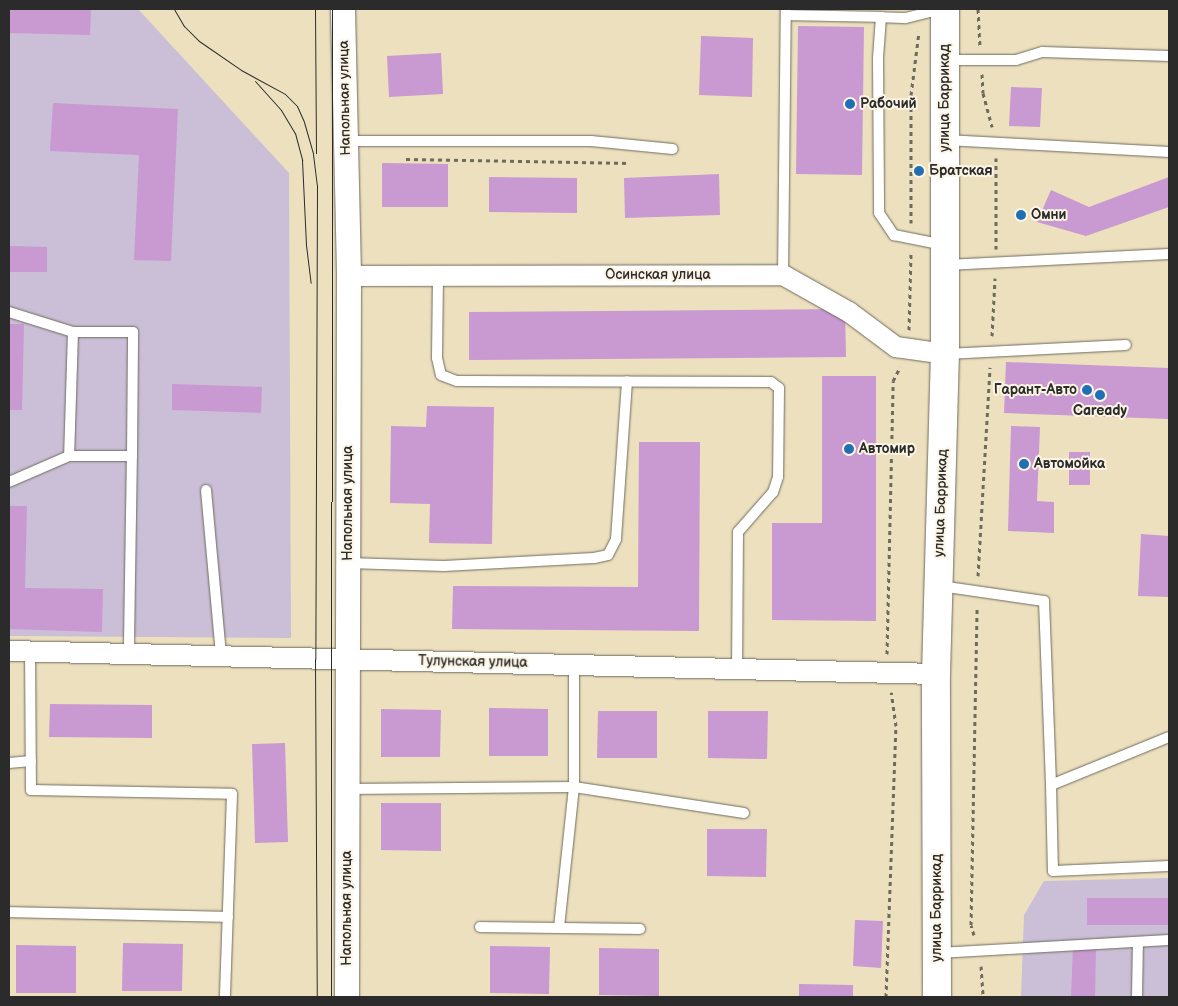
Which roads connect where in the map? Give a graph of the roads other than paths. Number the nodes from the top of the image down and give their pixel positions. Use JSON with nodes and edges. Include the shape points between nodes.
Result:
{"nodes":[{"id":1,"x":343,"y":9,"type":"edge"},
{"id":2,"x":936,"y":11,"type":"edge"},
{"id":3,"x":786,"y":12,"type":"edge"},
{"id":4,"x":881,"y":17,"type":"junction"},
{"id":5,"x":1169,"y":56,"type":"edge"},
{"id":6,"x":945,"y":60,"type":"junction"},
{"id":7,"x":944,"y":140,"type":"junction"},
{"id":8,"x":346,"y":141,"type":"junction"},
{"id":9,"x":673,"y":149,"type":"dead end"},
{"id":10,"x":1169,"y":152,"type":"edge"},
{"id":11,"x":1169,"y":254,"type":"edge"},
{"id":12,"x":945,"y":255,"type":"junction"},
{"id":13,"x":782,"y":275,"type":"junction"},
{"id":14,"x":349,"y":276,"type":"junction"},
{"id":15,"x":438,"y":276,"type":"junction"},
{"id":16,"x":9,"y":312,"type":"edge"},
{"id":17,"x":73,"y":332,"type":"junction"},
{"id":18,"x":1126,"y":345,"type":"dead end"},
{"id":19,"x":945,"y":354,"type":"junction"},
{"id":20,"x":627,"y":381,"type":"junction"},
{"id":21,"x":69,"y":456,"type":"junction"},
{"id":22,"x":132,"y":456,"type":"junction"},
{"id":23,"x":9,"y":482,"type":"edge"},
{"id":24,"x":206,"y":490,"type":"dead end"},
{"id":25,"x":348,"y":563,"type":"junction"},
{"id":26,"x":939,"y":586,"type":"junction"},
{"id":27,"x":30,"y":650,"type":"junction"},
{"id":28,"x":9,"y":651,"type":"edge"},
{"id":29,"x":130,"y":653,"type":"junction"},
{"id":30,"x":221,"y":656,"type":"junction"},
{"id":31,"x":348,"y":659,"type":"junction"},
{"id":32,"x":574,"y":665,"type":"junction"},
{"id":33,"x":736,"y":669,"type":"junction"},
{"id":34,"x":936,"y":674,"type":"junction"},
{"id":35,"x":1169,"y":737,"type":"edge"},
{"id":36,"x":31,"y":761,"type":"junction"},
{"id":37,"x":9,"y":763,"type":"edge"},
{"id":38,"x":1051,"y":785,"type":"junction"},
{"id":39,"x":574,"y":787,"type":"junction"},
{"id":40,"x":348,"y":789,"type":"junction"},
{"id":41,"x":744,"y":813,"type":"dead end"},
{"id":42,"x":1169,"y":866,"type":"edge"},
{"id":43,"x":9,"y":912,"type":"edge"},
{"id":44,"x":228,"y":917,"type":"junction"},
{"id":45,"x":480,"y":927,"type":"dead end"},
{"id":46,"x":559,"y":927,"type":"junction"},
{"id":47,"x":640,"y":929,"type":"dead end"},
{"id":48,"x":1169,"y":940,"type":"edge"},
{"id":49,"x":1138,"y":942,"type":"junction"},
{"id":50,"x":937,"y":953,"type":"junction"},
{"id":51,"x":225,"y":997,"type":"edge"},
{"id":52,"x":347,"y":997,"type":"edge"},
{"id":53,"x":937,"y":997,"type":"edge"},
{"id":54,"x":1137,"y":997,"type":"edge"}],
"edges":[{"from":1,"to":8,"type":"street","name":"Напольная улица"},
{"from":2,"to":4,"type":"lane","via":[[905,18]]},
{"from":2,"to":6,"type":"main road","name":"улица Баррикад"},
{"from":3,"to":4,"type":"lane"},
{"from":3,"to":13,"type":"lane"},
{"from":4,"to":12,"type":"lane","via":[[878,58],[879,213],[894,234],[911,238]]},
{"from":5,"to":6,"type":"lane","via":[[1043,52],[1016,60]]},
{"from":6,"to":7,"type":"main road","name":"улица Баррикад"},
{"from":7,"to":10,"type":"lane"},
{"from":7,"to":12,"type":"main road","name":"улица Баррикад"},
{"from":8,"to":9,"type":"lane","via":[[591,141]]},
{"from":8,"to":14,"type":"street","name":"Напольная улица"},
{"from":11,"to":12,"type":"lane","via":[[996,263]]},
{"from":12,"to":19,"type":"main road","name":"улица Баррикад"},
{"from":13,"to":15,"type":"street","name":"Осинская улица"},
{"from":13,"to":19,"type":"street","name":"Осинская улица","via":[[849,312],[896,347]]},
{"from":14,"to":15,"type":"street","name":"Осинская улица"},
{"from":14,"to":25,"type":"street","name":"Напольная улица"},
{"from":15,"to":20,"type":"lane","via":[[437,358],[441,375],[457,380]]},
{"from":16,"to":17,"type":"lane"},
{"from":17,"to":21,"type":"lane"},
{"from":17,"to":22,"type":"lane","via":[[133,332]]},
{"from":18,"to":19,"type":"lane"},
{"from":19,"to":26,"type":"main road","name":"улица Баррикад"},
{"from":20,"to":25,"type":"lane","via":[[616,539],[608,554],[594,558],[444,566]]},
{"from":20,"to":33,"type":"lane","via":[[772,382],[780,388],[778,477],[773,492],[738,532]]},
{"from":21,"to":22,"type":"lane"},
{"from":21,"to":23,"type":"lane"},
{"from":22,"to":29,"type":"lane"},
{"from":24,"to":30,"type":"lane"},
{"from":25,"to":31,"type":"street","name":"Напольная улица"},
{"from":26,"to":34,"type":"main road","name":"улица Баррикад"},
{"from":26,"to":38,"type":"lane","via":[[1044,601]]},
{"from":27,"to":28,"type":"street","name":"Тулунская улица"},
{"from":27,"to":29,"type":"street","name":"Тулунская улица"},
{"from":27,"to":36,"type":"lane"},
{"from":29,"to":30,"type":"street","name":"Тулунская улица"},
{"from":30,"to":31,"type":"street","name":"Тулунская улица"},
{"from":31,"to":32,"type":"street","name":"Тулунская улица"},
{"from":31,"to":40,"type":"street","name":"Напольная улица"},
{"from":32,"to":33,"type":"street","name":"Тулунская улица"},
{"from":32,"to":39,"type":"lane"},
{"from":33,"to":34,"type":"street","name":"Тулунская улица"},
{"from":34,"to":50,"type":"main road","name":"улица Баррикад"},
{"from":35,"to":38,"type":"lane"},
{"from":36,"to":37,"type":"lane"},
{"from":36,"to":44,"type":"lane","via":[[31,790],[232,794]]},
{"from":38,"to":42,"type":"lane","via":[[1053,871]]},
{"from":39,"to":40,"type":"lane"},
{"from":39,"to":41,"type":"lane"},
{"from":39,"to":46,"type":"lane"},
{"from":40,"to":52,"type":"street","name":"Напольная улица"},
{"from":43,"to":44,"type":"lane"},
{"from":44,"to":51,"type":"lane"},
{"from":45,"to":46,"type":"lane"},
{"from":46,"to":47,"type":"lane"},
{"from":48,"to":49,"type":"lane"},
{"from":49,"to":50,"type":"lane"},
{"from":49,"to":54,"type":"lane"},
{"from":50,"to":53,"type":"main road","name":"улица Баррикад"}]}
